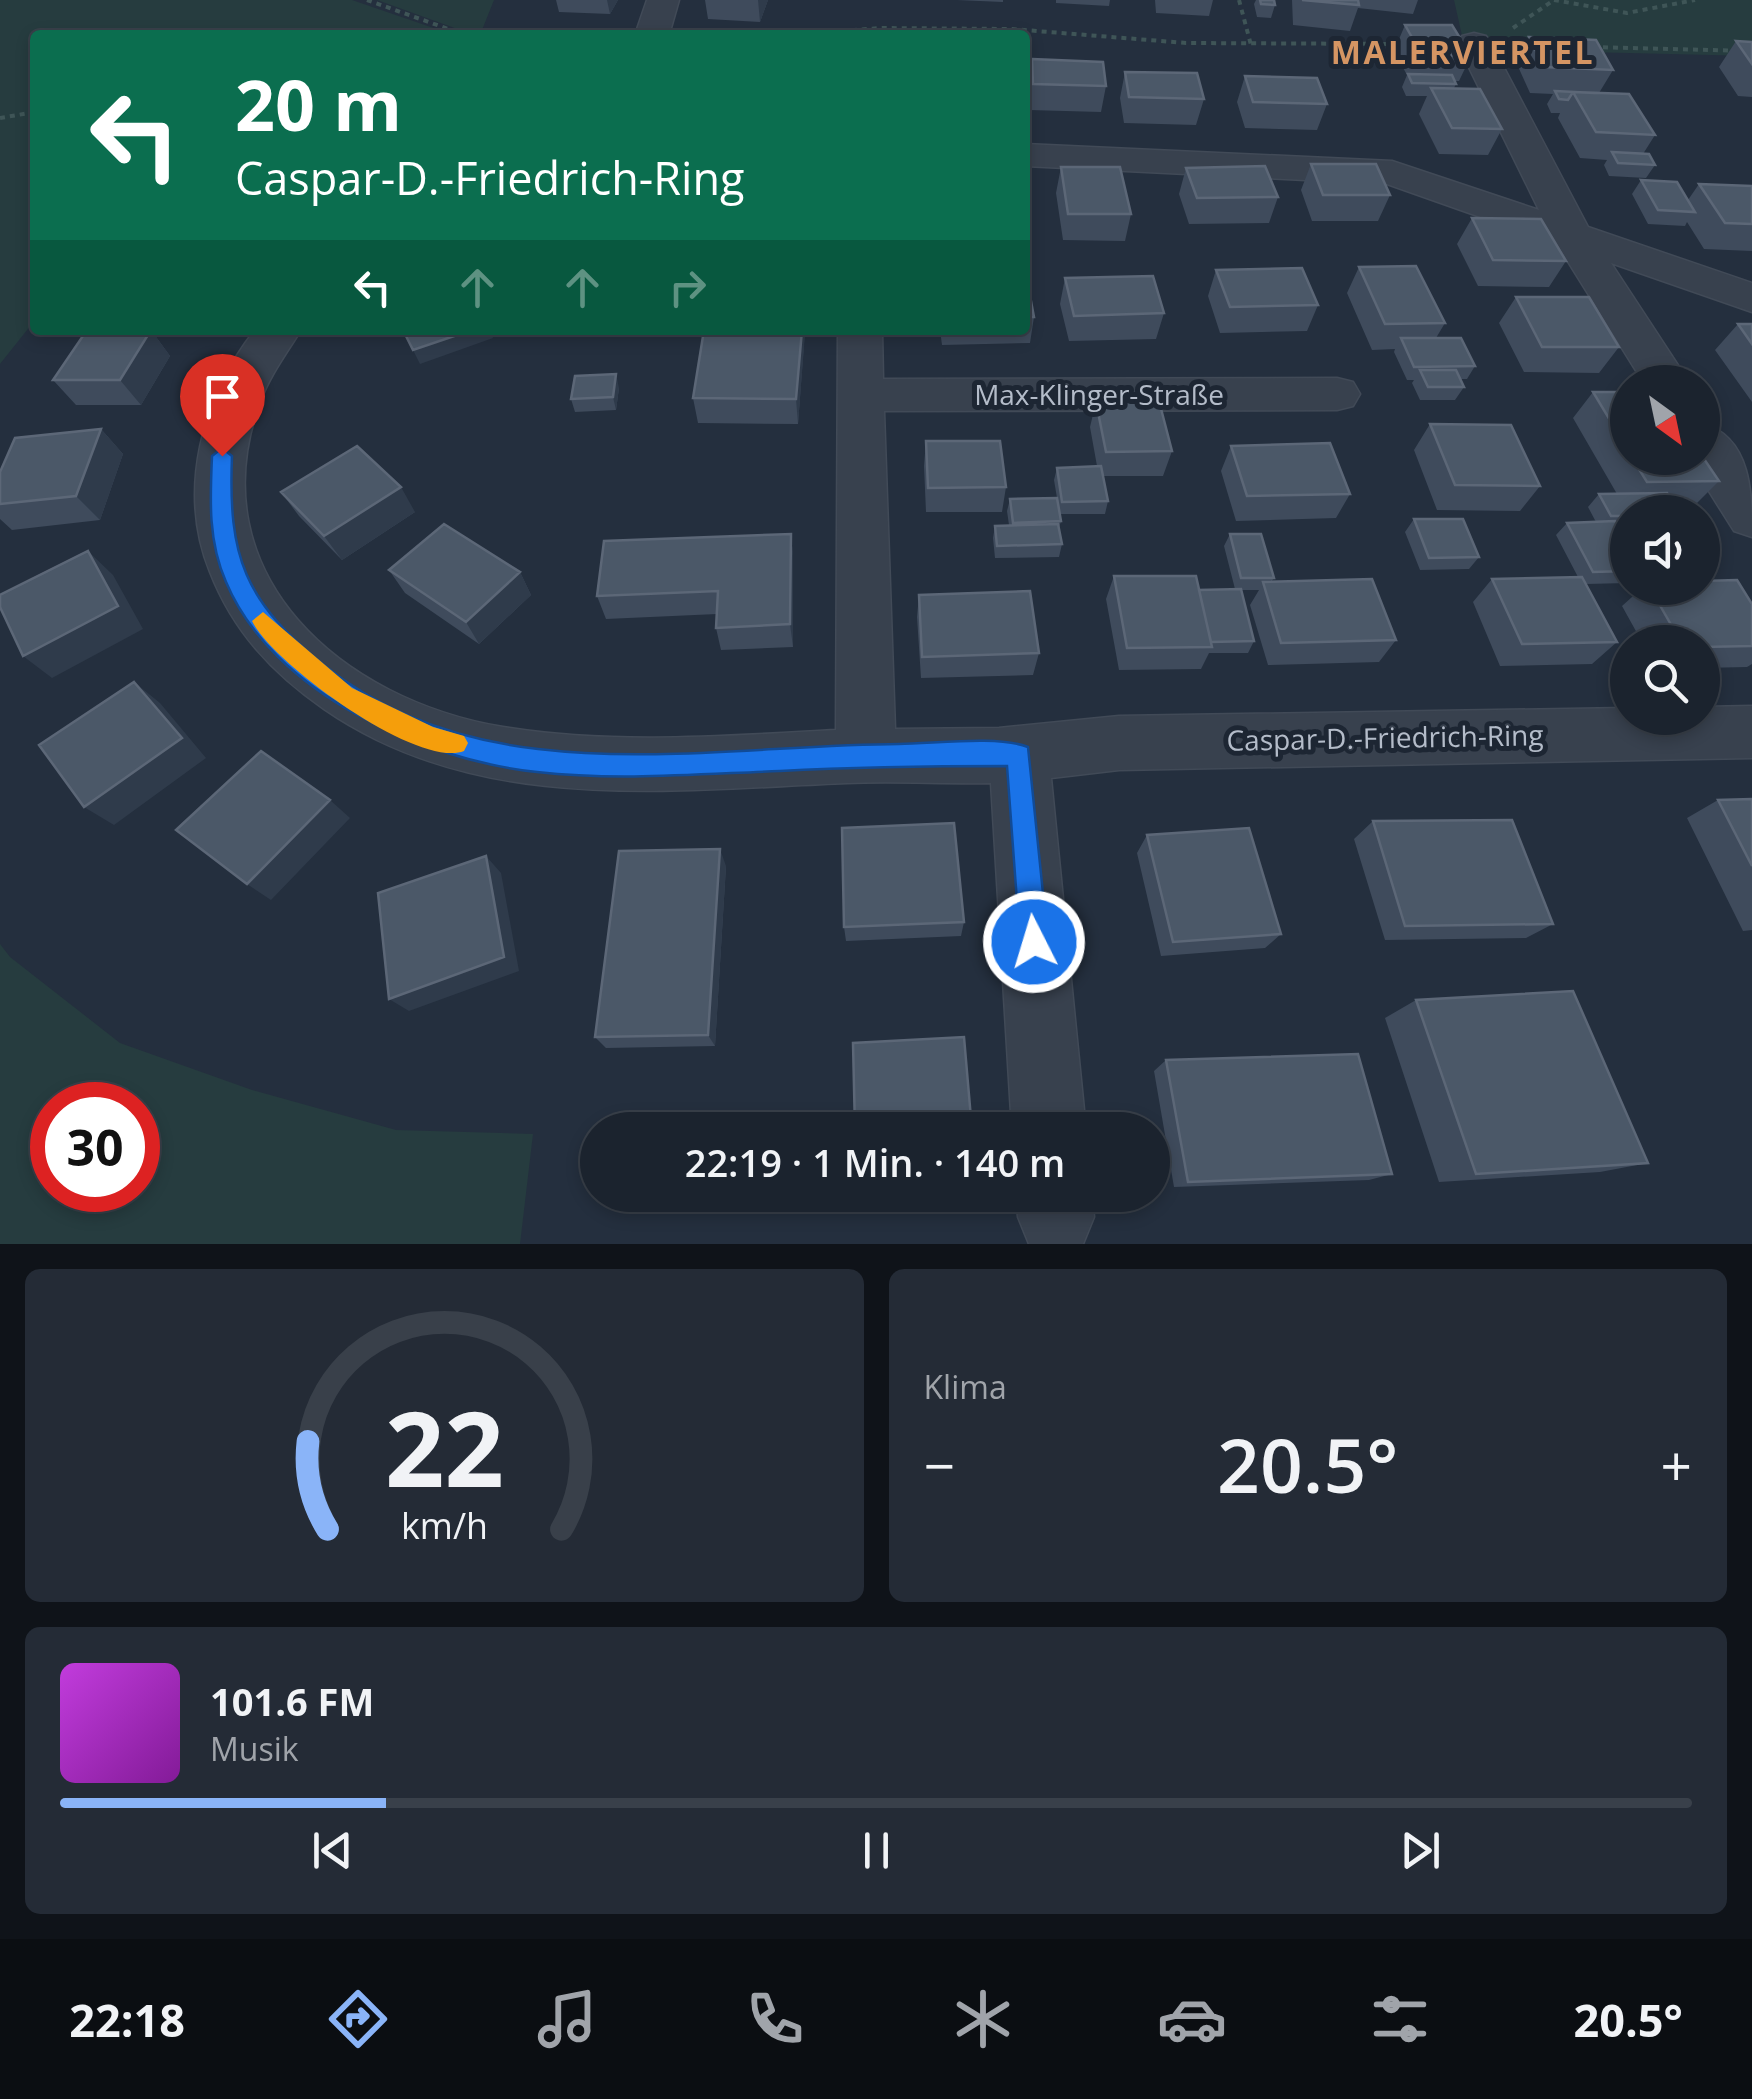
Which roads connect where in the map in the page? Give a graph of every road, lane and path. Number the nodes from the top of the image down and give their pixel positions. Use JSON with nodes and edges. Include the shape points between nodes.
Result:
{"nodes":[{"id":1,"x":368,"y":0,"type":"edge"},
{"id":2,"x":662,"y":0,"type":"edge"},
{"id":3,"x":1239,"y":0,"type":"edge"},
{"id":4,"x":1554,"y":0,"type":"edge"},
{"id":5,"x":1630,"y":0,"type":"edge"},
{"id":6,"x":1695,"y":0,"type":"edge"},
{"id":7,"x":1627,"y":13,"type":"junction"},
{"id":8,"x":451,"y":30,"type":"edge"},
{"id":9,"x":653,"y":30,"type":"edge"},
{"id":10,"x":855,"y":30,"type":"edge"},
{"id":11,"x":1027,"y":30,"type":"edge"},
{"id":12,"x":1030,"y":30,"type":"edge"},
{"id":13,"x":1474,"y":43,"type":"joint"},
{"id":14,"x":1251,"y":45,"type":"junction"},
{"id":15,"x":1593,"y":46,"type":"edge"},
{"id":16,"x":1752,"y":51,"type":"edge"},
{"id":17,"x":30,"y":113,"type":"edge"},
{"id":18,"x":0,"y":118,"type":"edge"},
{"id":19,"x":1030,"y":155,"type":"edge"},
{"id":20,"x":1570,"y":232,"type":"junction"},
{"id":21,"x":1752,"y":298,"type":"edge"},
{"id":22,"x":276,"y":335,"type":"edge"},
{"id":23,"x":860,"y":335,"type":"edge"},
{"id":24,"x":1655,"y":365,"type":"edge"},
{"id":25,"x":1337,"y":394,"type":"dead end"},
{"id":26,"x":860,"y":395,"type":"junction"},
{"id":27,"x":1720,"y":468,"type":"edge"},
{"id":28,"x":1752,"y":517,"type":"edge"},
{"id":29,"x":1752,"y":732,"type":"edge"},
{"id":30,"x":866,"y":755,"type":"junction"},
{"id":31,"x":1019,"y":755,"type":"junction"},
{"id":32,"x":1048,"y":1112,"type":"edge"}],
"edges":[{"from":1,"to":8,"type":"path"},
{"from":2,"to":9,"type":"street"},
{"from":3,"to":14,"type":"path"},
{"from":4,"to":7,"type":"path"},
{"from":5,"to":7,"type":"path"},
{"from":6,"to":7,"type":"path"},
{"from":10,"to":11,"type":"path"},
{"from":12,"to":14,"type":"path"},
{"from":13,"to":14,"type":"path"},
{"from":13,"to":20,"type":"street"},
{"from":15,"to":16,"type":"path"},
{"from":17,"to":18,"type":"path"},
{"from":19,"to":20,"type":"street","via":[[1392,173]]},
{"from":20,"to":21,"type":"street"},
{"from":20,"to":24,"type":"street"},
{"from":22,"to":30,"type":"street","name":"Caspar-D.-Friedrich-Ring","via":[[238,397],[222,456],[219,518],[236,581],[276,640],[343,695],[429,738],[536,761],[658,765]]},
{"from":23,"to":26,"type":"street"},
{"from":25,"to":26,"type":"street","name":"Max-Klinger-Straße"},
{"from":26,"to":30,"type":"street"},
{"from":27,"to":28,"type":"street"},
{"from":29,"to":31,"type":"street","name":"Caspar-D.-Friedrich-Ring","via":[[1119,742]]},
{"from":30,"to":31,"type":"street","name":"Caspar-D.-Friedrich-Ring"},
{"from":31,"to":32,"type":"street"}]}
